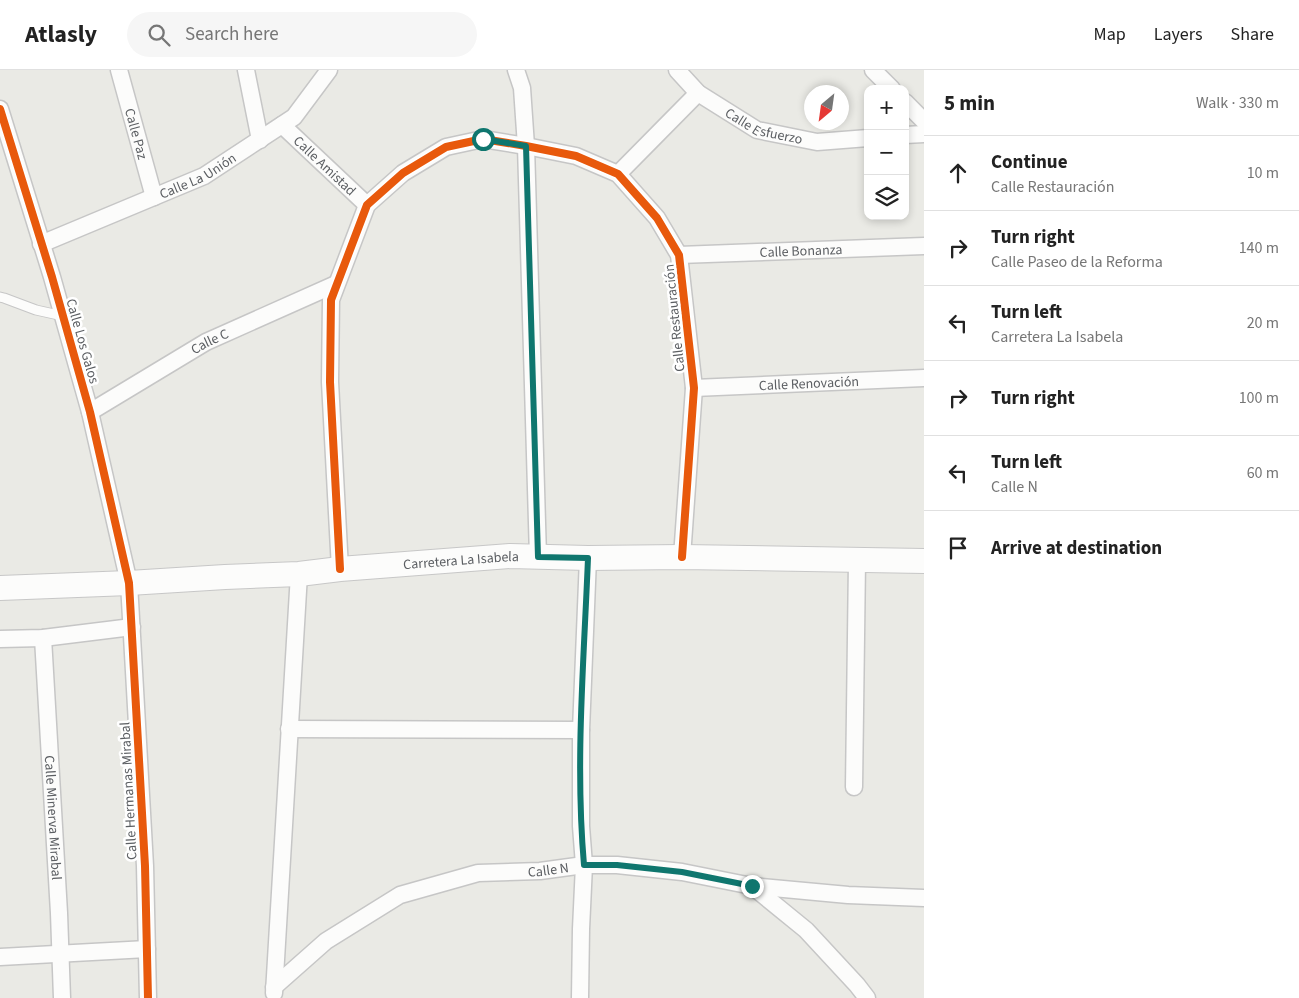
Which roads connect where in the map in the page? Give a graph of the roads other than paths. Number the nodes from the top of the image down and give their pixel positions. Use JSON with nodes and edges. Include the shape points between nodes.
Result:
{"nodes":[{"id":1,"x":119,"y":70,"type":"edge"},
{"id":2,"x":246,"y":70,"type":"edge"},
{"id":3,"x":329,"y":70,"type":"edge"},
{"id":4,"x":516,"y":70,"type":"edge"},
{"id":5,"x":677,"y":70,"type":"edge"},
{"id":6,"x":873,"y":70,"type":"edge"},
{"id":7,"x":888,"y":85,"type":"edge"},
{"id":8,"x":698,"y":93,"type":"junction"},
{"id":9,"x":909,"y":106,"type":"edge"},
{"id":10,"x":0,"y":109,"type":"edge"},
{"id":11,"x":924,"y":121,"type":"edge"},
{"id":12,"x":282,"y":125,"type":"junction"},
{"id":13,"x":924,"y":134,"type":"edge"},
{"id":14,"x":909,"y":135,"type":"edge"},
{"id":15,"x":864,"y":138,"type":"edge"},
{"id":16,"x":260,"y":140,"type":"junction"},
{"id":17,"x":526,"y":146,"type":"junction"},
{"id":18,"x":618,"y":174,"type":"junction"},
{"id":19,"x":154,"y":197,"type":"junction"},
{"id":20,"x":367,"y":205,"type":"junction"},
{"id":21,"x":41,"y":244,"type":"junction"},
{"id":22,"x":924,"y":246,"type":"edge"},
{"id":23,"x":679,"y":255,"type":"junction"},
{"id":24,"x":336,"y":284,"type":"junction"},
{"id":25,"x":0,"y":297,"type":"edge"},
{"id":26,"x":63,"y":316,"type":"junction"},
{"id":27,"x":924,"y":378,"type":"edge"},
{"id":28,"x":694,"y":388,"type":"junction"},
{"id":29,"x":90,"y":412,"type":"junction"},
{"id":30,"x":538,"y":557,"type":"junction"},
{"id":31,"x":682,"y":557,"type":"junction"},
{"id":32,"x":588,"y":558,"type":"junction"},
{"id":33,"x":857,"y":561,"type":"junction"},
{"id":34,"x":924,"y":561,"type":"edge"},
{"id":35,"x":340,"y":569,"type":"junction"},
{"id":36,"x":299,"y":574,"type":"junction"},
{"id":37,"x":129,"y":583,"type":"junction"},
{"id":38,"x":0,"y":588,"type":"edge"},
{"id":39,"x":132,"y":628,"type":"junction"},
{"id":40,"x":43,"y":638,"type":"junction"},
{"id":41,"x":0,"y":639,"type":"edge"},
{"id":42,"x":289,"y":729,"type":"junction"},
{"id":43,"x":581,"y":730,"type":"junction"},
{"id":44,"x":854,"y":787,"type":"dead end"},
{"id":45,"x":584,"y":865,"type":"junction"},
{"id":46,"x":752,"y":886,"type":"junction"},
{"id":47,"x":924,"y":898,"type":"edge"},
{"id":48,"x":146,"y":949,"type":"junction"},
{"id":49,"x":60,"y":954,"type":"junction"},
{"id":50,"x":0,"y":957,"type":"edge"},
{"id":51,"x":274,"y":993,"type":"edge"},
{"id":52,"x":62,"y":998,"type":"edge"},
{"id":53,"x":148,"y":998,"type":"edge"},
{"id":54,"x":580,"y":998,"type":"edge"},
{"id":55,"x":867,"y":998,"type":"edge"}],
"edges":[{"from":1,"to":19,"type":"street","name":"Calle Paz"},
{"from":2,"to":16,"type":"street"},
{"from":3,"to":12,"type":"street","name":"Calle La Unión","via":[[294,117]]},
{"from":4,"to":17,"type":"street","via":[[522,88]]},
{"from":5,"to":8,"type":"street","name":"Calle Esfuerzo"},
{"from":6,"to":7,"type":"street"},
{"from":8,"to":15,"type":"street","name":"Calle Esfuerzo","via":[[757,130],[817,142]]},
{"from":8,"to":18,"type":"street"},
{"from":9,"to":11,"type":"street"},
{"from":10,"to":21,"type":"street","name":"Calle Los Galos"},
{"from":12,"to":16,"type":"street","name":"Calle La Unión"},
{"from":12,"to":20,"type":"street","name":"Calle Amistad"},
{"from":13,"to":14,"type":"street"},
{"from":16,"to":19,"type":"street","name":"Calle La Unión","via":[[204,176]]},
{"from":17,"to":18,"type":"street","name":"Calle Restauración","via":[[576,156]]},
{"from":17,"to":20,"type":"street","name":"Calle Restauración","via":[[483,139],[446,147],[403,174]]},
{"from":17,"to":30,"type":"street"},
{"from":18,"to":23,"type":"street","name":"Calle Restauración","via":[[657,218]]},
{"from":19,"to":21,"type":"street","name":"Calle La Unión"},
{"from":20,"to":24,"type":"street","name":"Calle Restauración"},
{"from":21,"to":26,"type":"street","name":"Calle Los Galos"},
{"from":22,"to":23,"type":"street","name":"Calle Bonanza"},
{"from":23,"to":28,"type":"street","name":"Calle Restauración"},
{"from":24,"to":29,"type":"street","name":"Calle C","via":[[206,342]]},
{"from":24,"to":35,"type":"street","name":"Calle Restauración","via":[[331,300],[330,382]]},
{"from":25,"to":26,"type":"lane"},
{"from":26,"to":29,"type":"street","name":"Calle Los Galos"},
{"from":27,"to":28,"type":"street","name":"Calle Renovación"},
{"from":28,"to":31,"type":"street","name":"Calle Restauración"},
{"from":29,"to":37,"type":"street","name":"Calle Los Galos"},
{"from":30,"to":32,"type":"main road","name":"Carretera La Isabela"},
{"from":30,"to":35,"type":"main road","name":"Carretera La Isabela","via":[[510,556]]},
{"from":31,"to":32,"type":"main road","name":"Carretera La Isabela"},
{"from":31,"to":33,"type":"main road","name":"Carretera La Isabela"},
{"from":32,"to":43,"type":"street"},
{"from":33,"to":34,"type":"main road","name":"Carretera La Isabela"},
{"from":33,"to":44,"type":"street"},
{"from":35,"to":36,"type":"main road","name":"Carretera La Isabela"},
{"from":36,"to":37,"type":"main road","name":"Carretera La Isabela"},
{"from":36,"to":42,"type":"street"},
{"from":37,"to":38,"type":"main road","name":"Carretera La Isabela"},
{"from":37,"to":39,"type":"street","name":"Calle Hermanas Mirabal"},
{"from":39,"to":40,"type":"street"},
{"from":39,"to":48,"type":"street","name":"Calle Hermanas Mirabal","via":[[145,866]]},
{"from":40,"to":41,"type":"street"},
{"from":40,"to":49,"type":"street","name":"Calle Minerva Mirabal"},
{"from":42,"to":43,"type":"street"},
{"from":42,"to":51,"type":"street"},
{"from":43,"to":45,"type":"street"},
{"from":45,"to":46,"type":"street","name":"Calle N","via":[[682,872]]},
{"from":45,"to":51,"type":"street","name":"Calle N","via":[[478,873],[400,895],[326,941]]},
{"from":45,"to":54,"type":"street"},
{"from":46,"to":47,"type":"street","via":[[848,896]]},
{"from":46,"to":55,"type":"street","name":"Calle N","via":[[806,930]]},
{"from":48,"to":49,"type":"street"},
{"from":48,"to":53,"type":"street","name":"Calle Hermanas Mirabal"},
{"from":49,"to":50,"type":"street"},
{"from":49,"to":52,"type":"street","name":"Calle Minerva Mirabal"}]}
